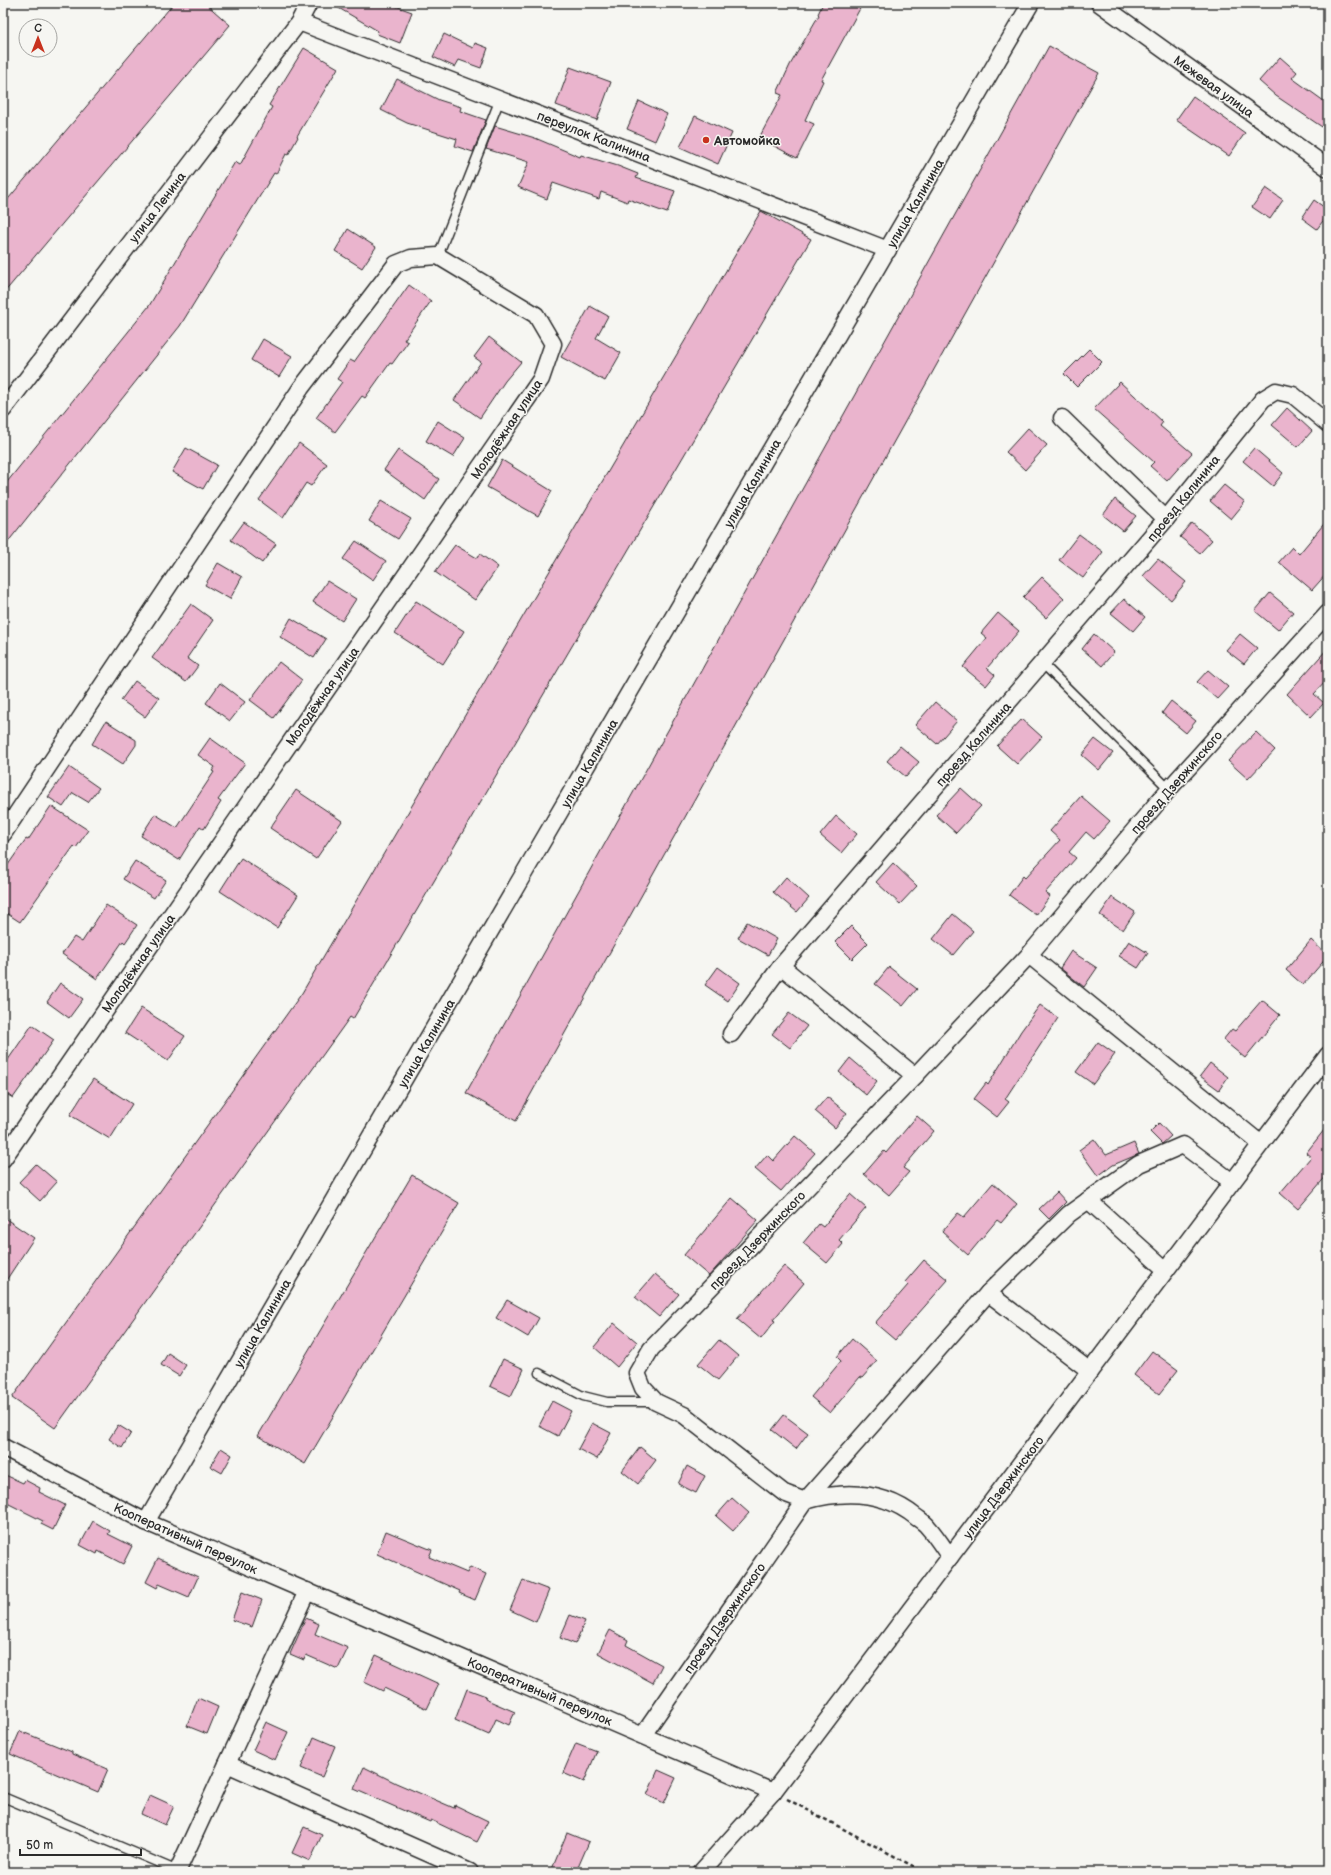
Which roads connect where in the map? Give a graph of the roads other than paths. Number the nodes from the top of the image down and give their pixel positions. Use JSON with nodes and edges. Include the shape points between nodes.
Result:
{"nodes":[{"id":1,"x":309,"y":3,"type":"edge"},
{"id":2,"x":1031,"y":3,"type":"edge"},
{"id":3,"x":1099,"y":3,"type":"edge"},
{"id":4,"x":299,"y":22,"type":"junction"},
{"id":5,"x":500,"y":99,"type":"junction"},
{"id":6,"x":1328,"y":168,"type":"edge"},
{"id":7,"x":888,"y":250,"type":"junction"},
{"id":8,"x":438,"y":256,"type":"junction"},
{"id":9,"x":3,"y":410,"type":"edge"},
{"id":10,"x":1062,"y":418,"type":"dead end"},
{"id":11,"x":1328,"y":424,"type":"edge"},
{"id":12,"x":1166,"y":519,"type":"junction"},
{"id":13,"x":1328,"y":613,"type":"edge"},
{"id":14,"x":1042,"y":663,"type":"junction"},
{"id":15,"x":1168,"y":789,"type":"junction"},
{"id":16,"x":3,"y":834,"type":"edge"},
{"id":17,"x":1029,"y":954,"type":"junction"},
{"id":18,"x":781,"y":966,"type":"junction"},
{"id":19,"x":731,"y":1034,"type":"dead end"},
{"id":20,"x":1328,"y":1055,"type":"edge"},
{"id":21,"x":915,"y":1076,"type":"junction"},
{"id":22,"x":1261,"y":1144,"type":"junction"},
{"id":23,"x":3,"y":1159,"type":"edge"},
{"id":24,"x":1232,"y":1182,"type":"junction"},
{"id":25,"x":1088,"y":1200,"type":"junction"},
{"id":26,"x":1166,"y":1270,"type":"junction"},
{"id":27,"x":988,"y":1293,"type":"junction"},
{"id":28,"x":1090,"y":1371,"type":"junction"},
{"id":29,"x":539,"y":1373,"type":"dead end"},
{"id":30,"x":656,"y":1402,"type":"junction"},
{"id":31,"x":3,"y":1447,"type":"edge"},
{"id":32,"x":805,"y":1501,"type":"junction"},
{"id":33,"x":146,"y":1522,"type":"junction"},
{"id":34,"x":950,"y":1557,"type":"junction"},
{"id":35,"x":308,"y":1592,"type":"junction"},
{"id":36,"x":643,"y":1735,"type":"junction"},
{"id":37,"x":227,"y":1764,"type":"junction"},
{"id":38,"x":773,"y":1792,"type":"junction"},
{"id":39,"x":3,"y":1797,"type":"edge"},
{"id":40,"x":178,"y":1871,"type":"edge"},
{"id":41,"x":470,"y":1872,"type":"edge"},
{"id":42,"x":702,"y":1872,"type":"edge"}],
"edges":[{"from":1,"to":4,"type":"street","name":"улица Ленина"},
{"from":2,"to":7,"type":"street","name":"улица Калинина"},
{"from":3,"to":6,"type":"street","name":"Межевая улица"},
{"from":4,"to":5,"type":"street","name":"переулок Калинина"},
{"from":4,"to":9,"type":"street","name":"улица Ленина"},
{"from":5,"to":7,"type":"street","name":"переулок Калинина"},
{"from":5,"to":8,"type":"lane"},
{"from":7,"to":33,"type":"street","name":"улица Калинина"},
{"from":8,"to":16,"type":"street","via":[[411,258],[396,264],[301,388]]},
{"from":8,"to":23,"type":"street","name":"Молодёжная улица","via":[[536,315],[553,344],[541,379]]},
{"from":10,"to":12,"type":"street"},
{"from":11,"to":12,"type":"street","name":"проезд Калинина","via":[[1294,395],[1276,391],[1263,399]]},
{"from":12,"to":14,"type":"street","name":"проезд Калинина"},
{"from":13,"to":15,"type":"street","name":"проезд Дзержинского"},
{"from":14,"to":15,"type":"lane"},
{"from":14,"to":18,"type":"street","name":"проезд Калинина"},
{"from":15,"to":17,"type":"street","name":"проезд Дзержинского"},
{"from":17,"to":21,"type":"street","name":"проезд Дзержинского"},
{"from":17,"to":22,"type":"street"},
{"from":18,"to":19,"type":"street","name":"проезд Калинина"},
{"from":18,"to":21,"type":"street"},
{"from":20,"to":22,"type":"street","name":"улица Дзержинского"},
{"from":21,"to":30,"type":"street","name":"проезд Дзержинского","via":[[651,1350],[637,1373],[643,1388]]},
{"from":22,"to":24,"type":"street","name":"улица Дзержинского"},
{"from":24,"to":25,"type":"street","via":[[1183,1145],[1139,1164]]},
{"from":24,"to":26,"type":"street","name":"улица Дзержинского"},
{"from":25,"to":26,"type":"street"},
{"from":25,"to":27,"type":"street","via":[[1069,1214]]},
{"from":26,"to":28,"type":"street","name":"улица Дзержинского"},
{"from":27,"to":28,"type":"street"},
{"from":27,"to":32,"type":"street","name":"проезд Дзержинского"},
{"from":28,"to":34,"type":"street","name":"улица Дзержинского"},
{"from":29,"to":30,"type":"lane","via":[[583,1396],[607,1402]]},
{"from":30,"to":32,"type":"street","name":"проезд Дзержинского","via":[[684,1415],[784,1493]]},
{"from":31,"to":33,"type":"street","name":"Кооперативный переулок"},
{"from":32,"to":34,"type":"street","via":[[825,1495],[878,1496],[904,1508],[928,1526]]},
{"from":32,"to":36,"type":"street","name":"проезд Дзержинского"},
{"from":33,"to":35,"type":"street","name":"Кооперативный переулок"},
{"from":34,"to":38,"type":"street","name":"улица Дзержинского"},
{"from":35,"to":36,"type":"street","name":"Кооперативный переулок"},
{"from":35,"to":37,"type":"street"},
{"from":36,"to":38,"type":"street","name":"Кооперативный переулок"},
{"from":37,"to":40,"type":"street"},
{"from":37,"to":41,"type":"street"},
{"from":38,"to":42,"type":"street","name":"улица Дзержинского"},
{"from":39,"to":40,"type":"lane"}]}
